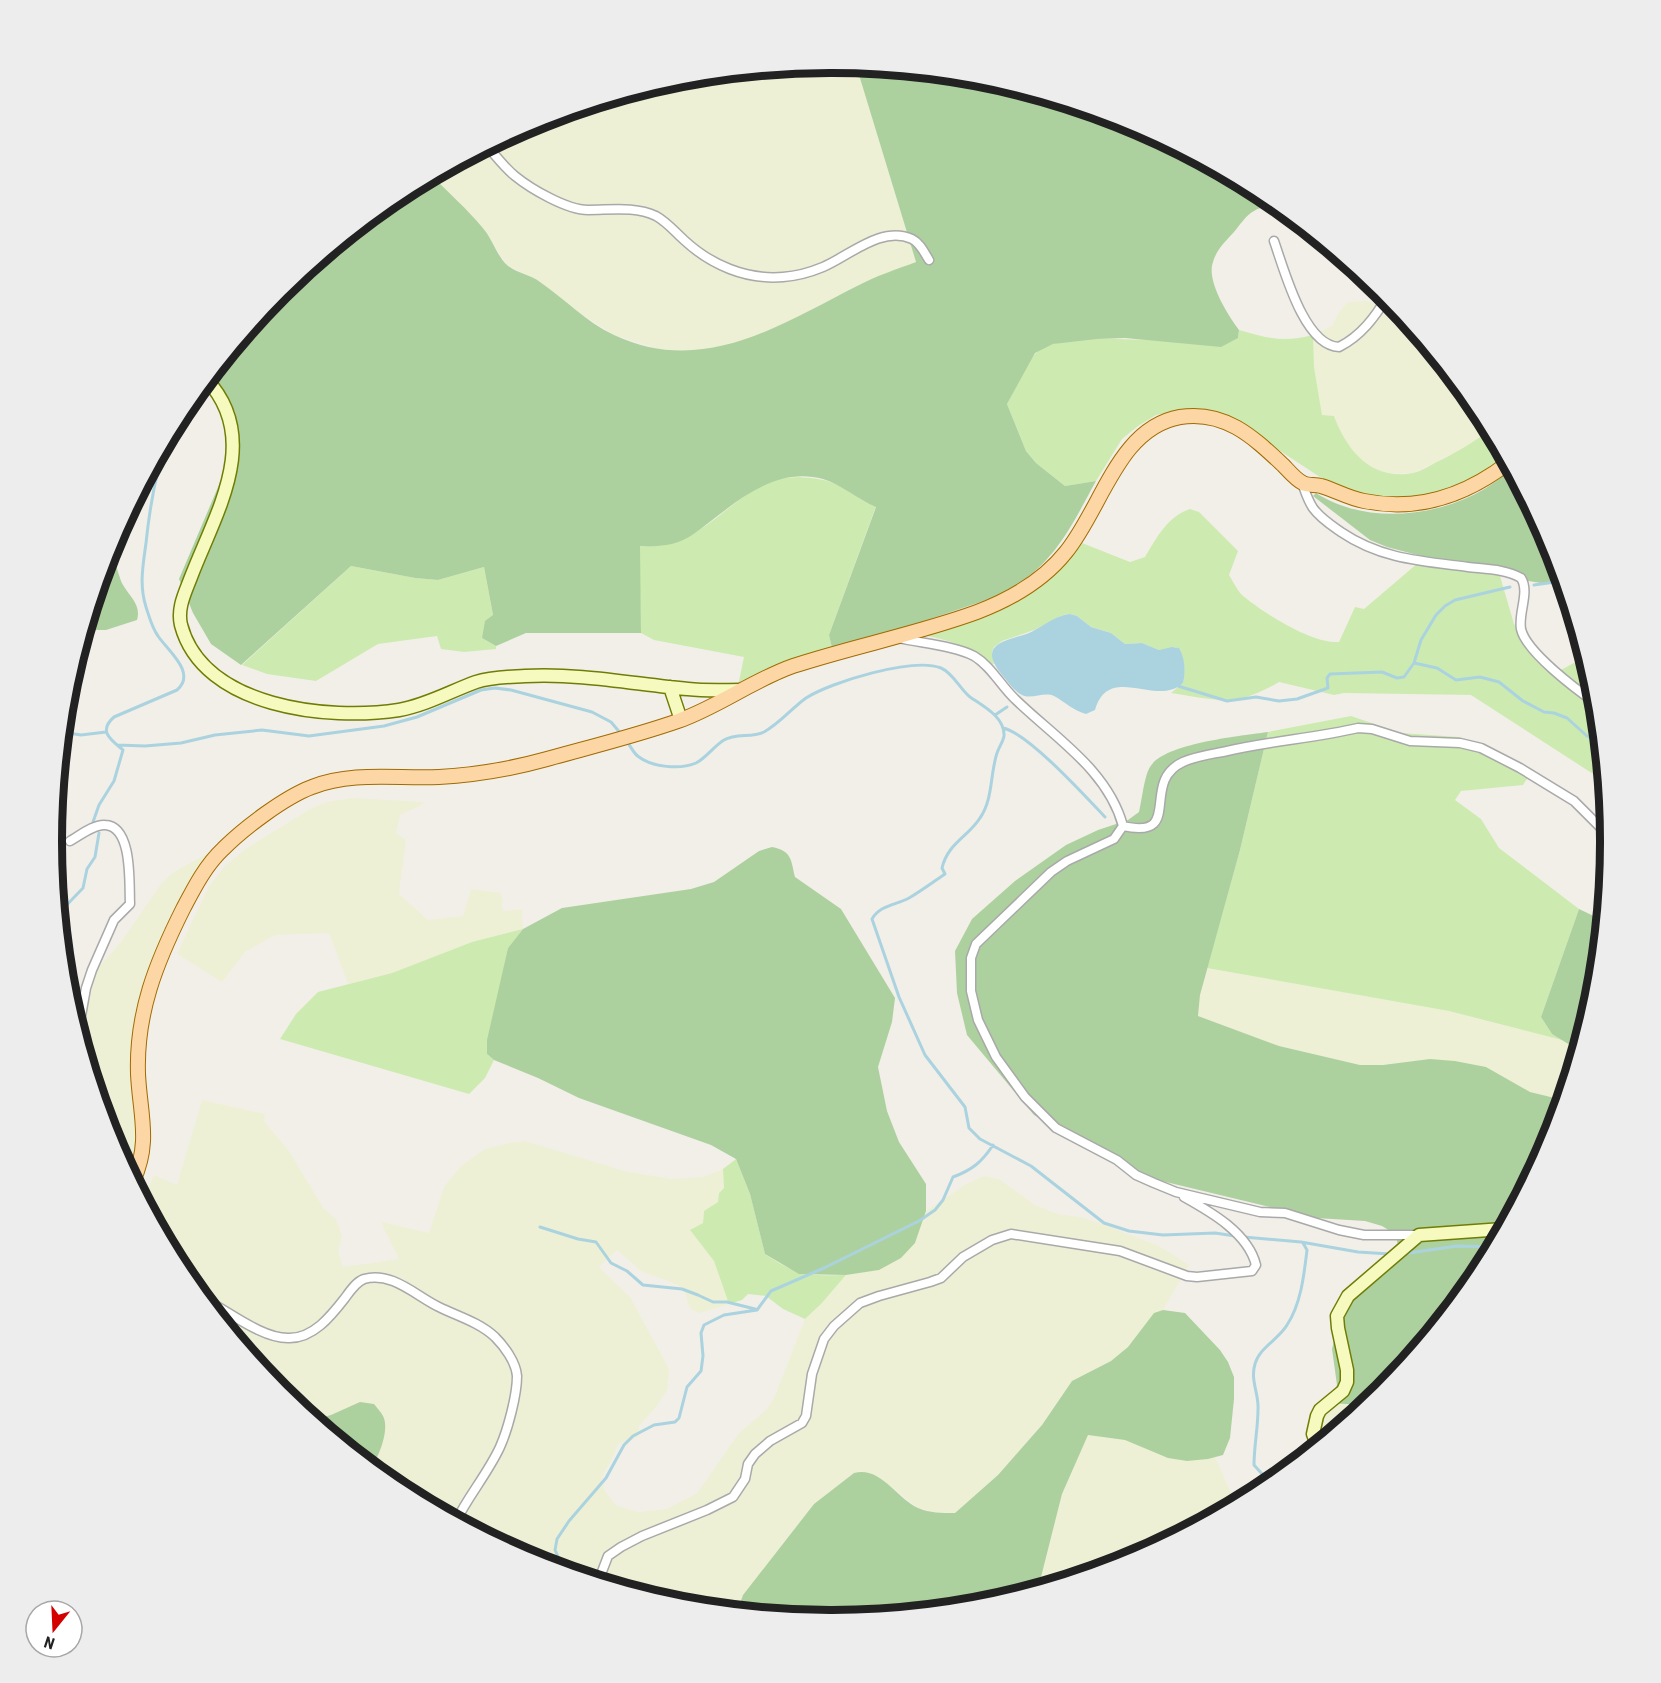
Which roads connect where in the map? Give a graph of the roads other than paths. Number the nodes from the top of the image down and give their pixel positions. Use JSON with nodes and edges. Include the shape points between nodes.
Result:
{"nodes":[{"id":1,"x":492,"y":151,"type":"edge"},
{"id":2,"x":1274,"y":241,"type":"dead end"},
{"id":3,"x":929,"y":260,"type":"dead end"},
{"id":4,"x":1381,"y":305,"type":"edge"},
{"id":5,"x":211,"y":385,"type":"edge"},
{"id":6,"x":1502,"y":468,"type":"edge"},
{"id":7,"x":1302,"y":483,"type":"junction"},
{"id":8,"x":895,"y":638,"type":"junction"},
{"id":9,"x":670,"y":687,"type":"junction"},
{"id":10,"x":742,"y":690,"type":"junction"},
{"id":11,"x":1586,"y":695,"type":"edge"},
{"id":12,"x":681,"y":720,"type":"junction"},
{"id":13,"x":1123,"y":826,"type":"junction"},
{"id":14,"x":1599,"y":826,"type":"edge"},
{"id":15,"x":70,"y":841,"type":"dead end"},
{"id":16,"x":81,"y":1014,"type":"edge"},
{"id":17,"x":136,"y":1172,"type":"edge"},
{"id":18,"x":1176,"y":1192,"type":"junction"},
{"id":19,"x":1494,"y":1230,"type":"edge"},
{"id":20,"x":1419,"y":1235,"type":"junction"},
{"id":21,"x":217,"y":1306,"type":"edge"},
{"id":22,"x":1315,"y":1439,"type":"edge"},
{"id":23,"x":460,"y":1515,"type":"edge"},
{"id":24,"x":601,"y":1575,"type":"edge"}],
"edges":[{"from":1,"to":3,"type":"street","via":[[516,177],[551,198],[576,209],[628,209],[658,217],[699,253],[740,273],[764,278],[806,273],[885,237],[912,239]]},
{"from":2,"to":4,"type":"street","via":[[1306,322],[1328,345],[1339,347],[1356,336]]},
{"from":5,"to":9,"type":"street","via":[[227,409],[234,445],[224,492],[179,610],[191,650],[217,676],[256,698],[334,713],[401,710],[479,681],[509,677],[591,678]]},
{"from":6,"to":7,"type":"main road","via":[[1466,491],[1420,504],[1366,502]]},
{"from":7,"to":8,"type":"main road","via":[[1235,425],[1193,416],[1162,422],[1136,441],[1123,457],[1079,534],[1029,587],[995,605]]},
{"from":7,"to":11,"type":"street","via":[[1320,517],[1367,548],[1410,560],[1497,570],[1521,578],[1521,630],[1527,641],[1545,662]]},
{"from":8,"to":10,"type":"main road","via":[[786,669]]},
{"from":8,"to":13,"type":"street","via":[[958,649],[982,662],[1030,714],[1086,764],[1118,807]]},
{"from":9,"to":10,"type":"street"},
{"from":9,"to":12,"type":"street"},
{"from":10,"to":12,"type":"main road"},
{"from":12,"to":17,"type":"main road","via":[[510,769],[473,775],[330,782],[291,798],[239,834],[202,873],[156,964],[148,990],[138,1077],[144,1143]]},
{"from":13,"to":14,"type":"street","via":[[1138,830],[1157,821],[1162,783],[1172,769],[1184,762],[1256,744],[1358,728],[1417,742],[1460,743],[1481,748],[1574,801]]},
{"from":13,"to":18,"type":"street","via":[[1114,838],[1051,872],[980,939],[971,958],[970,991],[978,1020],[996,1058],[1041,1115],[1136,1175]]},
{"from":15,"to":16,"type":"street","via":[[98,826],[115,828],[123,838],[128,862],[130,904],[114,920],[92,970]]},
{"from":18,"to":20,"type":"street","via":[[1260,1212],[1285,1213],[1339,1230]]},
{"from":18,"to":24,"type":"street","via":[[1219,1218],[1235,1233],[1255,1259],[1252,1271],[1187,1276],[1120,1251],[1022,1235],[992,1239],[963,1257],[941,1278],[860,1303],[824,1339],[802,1423],[755,1454],[733,1497],[621,1547],[608,1556]]},
{"from":19,"to":20,"type":"street"},
{"from":20,"to":22,"type":"street","via":[[1341,1305],[1337,1316],[1347,1382],[1343,1391],[1320,1410]]},
{"from":21,"to":23,"type":"street","via":[[286,1339],[309,1334],[358,1284],[378,1278],[400,1284],[495,1337],[512,1359],[517,1374],[515,1392],[501,1446]]}]}
